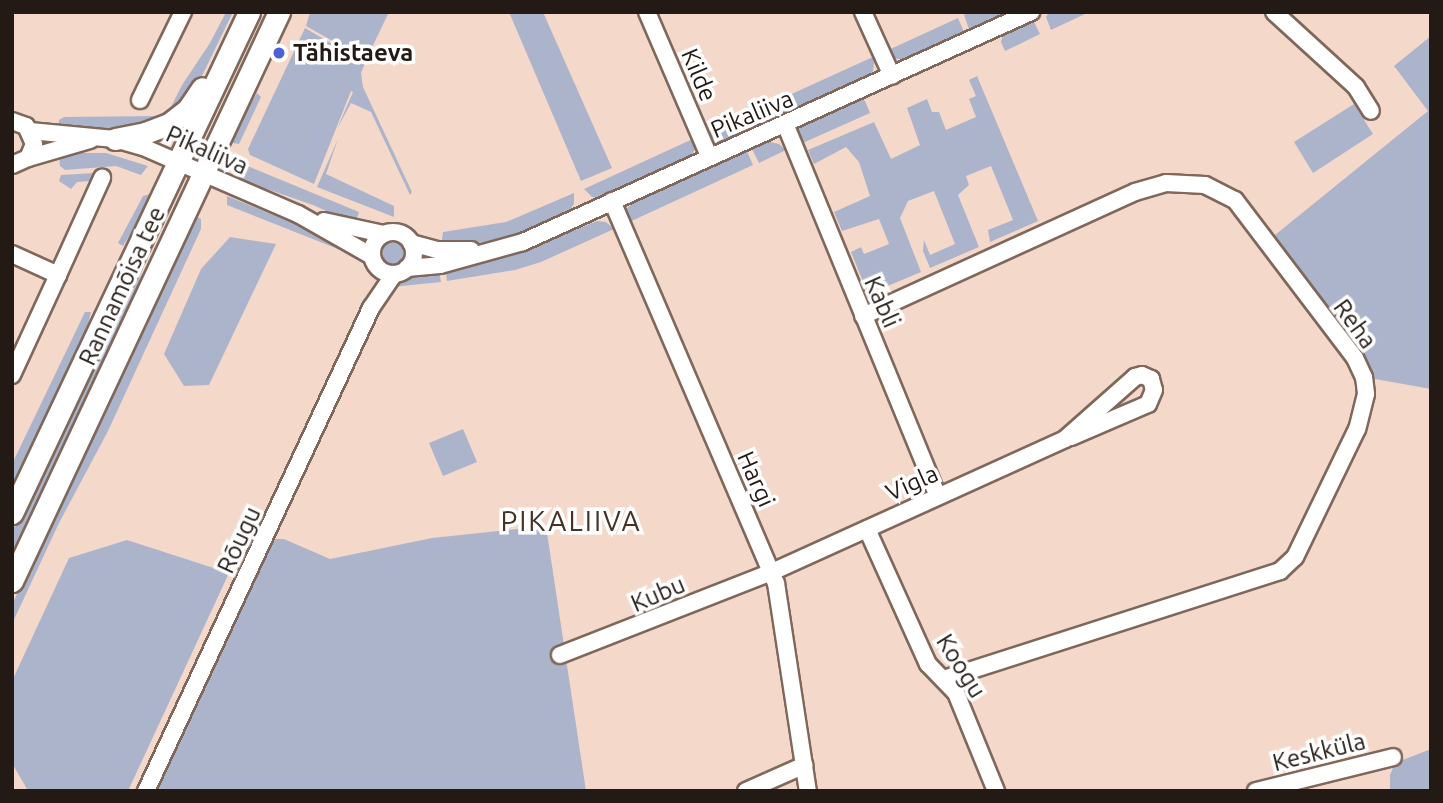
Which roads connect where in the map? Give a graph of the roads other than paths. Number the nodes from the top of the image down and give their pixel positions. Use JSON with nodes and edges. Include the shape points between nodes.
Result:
{"nodes":[{"id":1,"x":183,"y":12,"type":"edge"},
{"id":2,"x":248,"y":12,"type":"edge"},
{"id":3,"x":279,"y":12,"type":"edge"},
{"id":4,"x":647,"y":12,"type":"edge"},
{"id":5,"x":863,"y":12,"type":"edge"},
{"id":6,"x":1031,"y":12,"type":"edge"},
{"id":7,"x":1274,"y":12,"type":"edge"},
{"id":8,"x":228,"y":55,"type":"junction"},
{"id":9,"x":892,"y":76,"type":"junction"},
{"id":10,"x":140,"y":100,"type":"dead end"},
{"id":11,"x":1371,"y":111,"type":"dead end"},
{"id":12,"x":12,"y":121,"type":"edge"},
{"id":13,"x":786,"y":125,"type":"junction"},
{"id":14,"x":30,"y":131,"type":"junction"},
{"id":15,"x":105,"y":138,"type":"junction"},
{"id":16,"x":709,"y":156,"type":"junction"},
{"id":17,"x":28,"y":158,"type":"junction"},
{"id":18,"x":179,"y":163,"type":"junction"},
{"id":19,"x":12,"y":164,"type":"edge"},
{"id":20,"x":203,"y":173,"type":"junction"},
{"id":21,"x":102,"y":178,"type":"dead end"},
{"id":22,"x":612,"y":201,"type":"junction"},
{"id":23,"x":298,"y":215,"type":"junction"},
{"id":24,"x":383,"y":234,"type":"junction"},
{"id":25,"x":411,"y":243,"type":"junction"},
{"id":26,"x":488,"y":251,"type":"junction"},
{"id":27,"x":12,"y":254,"type":"edge"},
{"id":28,"x":374,"y":261,"type":"junction"},
{"id":29,"x":401,"y":271,"type":"junction"},
{"id":30,"x":58,"y":275,"type":"junction"},
{"id":31,"x":371,"y":309,"type":"junction"},
{"id":32,"x":863,"y":316,"type":"junction"},
{"id":33,"x":12,"y":375,"type":"edge"},
{"id":34,"x":1071,"y":437,"type":"junction"},
{"id":35,"x":938,"y":496,"type":"junction"},
{"id":36,"x":12,"y":513,"type":"edge"},
{"id":37,"x":867,"y":529,"type":"junction"},
{"id":38,"x":772,"y":572,"type":"junction"},
{"id":39,"x":12,"y":581,"type":"edge"},
{"id":40,"x":560,"y":655,"type":"dead end"},
{"id":41,"x":944,"y":679,"type":"junction"},
{"id":42,"x":1393,"y":757,"type":"dead end"},
{"id":43,"x":805,"y":765,"type":"junction"},
{"id":44,"x":146,"y":791,"type":"edge"},
{"id":45,"x":746,"y":791,"type":"edge"},
{"id":46,"x":808,"y":791,"type":"edge"},
{"id":47,"x":996,"y":791,"type":"edge"},
{"id":48,"x":1256,"y":791,"type":"edge"}],
"edges":[{"from":1,"to":10,"type":"street"},
{"from":2,"to":8,"type":"main road","name":"Rannamõisa tee"},
{"from":3,"to":20,"type":"main road","name":"Rannamõisa tee"},
{"from":4,"to":16,"type":"street","name":"Kilde"},
{"from":5,"to":9,"type":"street"},
{"from":6,"to":9,"type":"street","name":"Pikaliiva"},
{"from":7,"to":11,"type":"street","via":[[1356,87]]},
{"from":8,"to":15,"type":"main road","via":[[213,65],[197,98],[180,117],[145,133]]},
{"from":8,"to":18,"type":"main road","name":"Rannamõisa tee"},
{"from":9,"to":13,"type":"street","name":"Pikaliiva"},
{"from":12,"to":14,"type":"street"},
{"from":13,"to":16,"type":"street","name":"Pikaliiva"},
{"from":13,"to":32,"type":"street","name":"Kabli"},
{"from":14,"to":15,"type":"street","name":"Pikaliiva"},
{"from":14,"to":17,"type":"street","via":[[34,144]]},
{"from":15,"to":17,"type":"street"},
{"from":15,"to":18,"type":"street","name":"Pikaliiva"},
{"from":16,"to":22,"type":"street","name":"Pikaliiva"},
{"from":17,"to":19,"type":"street"},
{"from":18,"to":20,"type":"street","name":"Pikaliiva"},
{"from":18,"to":36,"type":"main road","name":"Rannamõisa tee"},
{"from":20,"to":23,"type":"street","name":"Pikaliiva"},
{"from":20,"to":39,"type":"main road","name":"Rannamõisa tee"},
{"from":21,"to":30,"type":"street"},
{"from":22,"to":26,"type":"street","name":"Pikaliiva","via":[[523,242]]},
{"from":22,"to":38,"type":"street","name":"Hargi"},
{"from":23,"to":24,"type":"street","name":"Pikaliiva"},
{"from":23,"to":28,"type":"street","name":"Pikaliiva"},
{"from":24,"to":25,"type":"street","name":"Pikaliiva","via":[[398,233]]},
{"from":24,"to":28,"type":"street","via":[[374,243]]},
{"from":25,"to":26,"type":"street","name":"Pikaliiva","via":[[438,250]]},
{"from":25,"to":29,"type":"street","via":[[414,256]]},
{"from":26,"to":29,"type":"street","name":"Pikaliiva"},
{"from":27,"to":30,"type":"street"},
{"from":28,"to":29,"type":"street","name":"Pikaliiva"},
{"from":28,"to":31,"type":"street","name":"Rõugu"},
{"from":29,"to":31,"type":"street","name":"Rõugu"},
{"from":30,"to":33,"type":"street"},
{"from":31,"to":44,"type":"street","name":"Rõugu"},
{"from":32,"to":35,"type":"street","name":"Kabli"},
{"from":32,"to":41,"type":"street","name":"Reha","via":[[1135,192],[1166,183],[1205,186],[1235,200],[1355,358],[1364,377],[1366,394],[1357,429],[1296,557],[1280,571]]},
{"from":34,"to":34,"type":"street","name":"Vigla","via":[[1135,377],[1151,379],[1154,390],[1148,404]]},
{"from":34,"to":35,"type":"street","name":"Vigla"},
{"from":35,"to":37,"type":"street","name":"Vigla"},
{"from":37,"to":38,"type":"street","name":"Vigla"},
{"from":37,"to":41,"type":"street","name":"Koogu","via":[[928,664]]},
{"from":38,"to":40,"type":"street","name":"Kubu"},
{"from":38,"to":43,"type":"street","name":"Hargi"},
{"from":41,"to":47,"type":"street","name":"Koogu","via":[[957,693]]},
{"from":42,"to":48,"type":"street","name":"Keskküla"},
{"from":43,"to":45,"type":"street"},
{"from":43,"to":46,"type":"street","name":"Hargi"}]}
